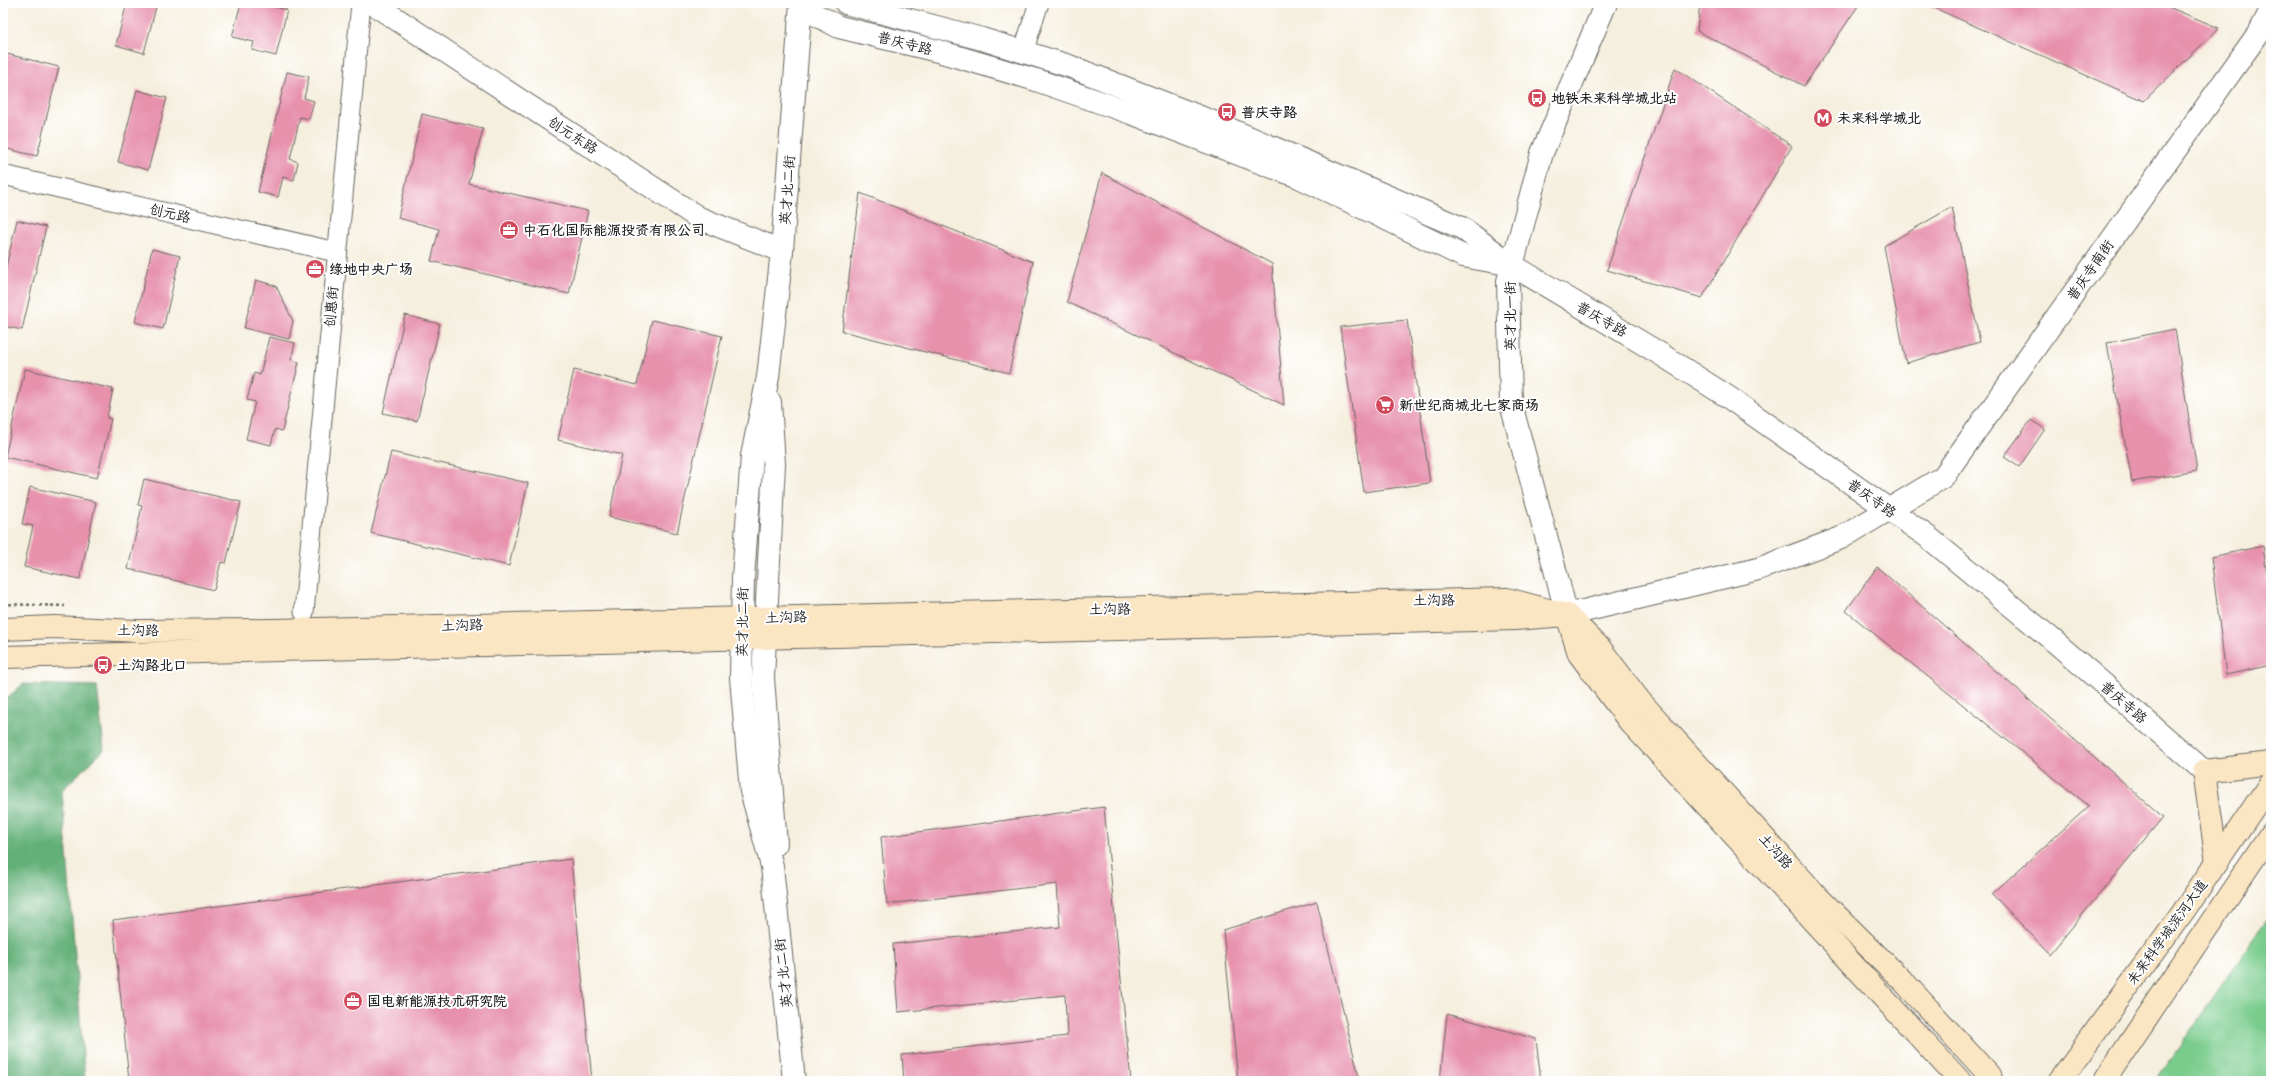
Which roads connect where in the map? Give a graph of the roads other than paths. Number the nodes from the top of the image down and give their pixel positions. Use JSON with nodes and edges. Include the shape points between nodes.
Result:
{"nodes":[{"id":1,"x":361,"y":3,"type":"edge"},
{"id":2,"x":372,"y":3,"type":"edge"},
{"id":3,"x":835,"y":3,"type":"edge"},
{"id":4,"x":846,"y":3,"type":"edge"},
{"id":5,"x":1039,"y":3,"type":"edge"},
{"id":6,"x":1606,"y":3,"type":"edge"},
{"id":7,"x":801,"y":5,"type":"edge"},
{"id":8,"x":2271,"y":10,"type":"edge"},
{"id":9,"x":1023,"y":52,"type":"junction"},
{"id":10,"x":3,"y":175,"type":"edge"},
{"id":11,"x":782,"y":251,"type":"junction"},
{"id":12,"x":336,"y":252,"type":"junction"},
{"id":13,"x":1512,"y":265,"type":"junction"},
{"id":14,"x":768,"y":377,"type":"junction"},
{"id":15,"x":1888,"y":509,"type":"junction"},
{"id":16,"x":304,"y":612,"type":"dead end"},
{"id":17,"x":1567,"y":615,"type":"junction"},
{"id":18,"x":742,"y":628,"type":"junction"},
{"id":19,"x":765,"y":628,"type":"junction"},
{"id":20,"x":3,"y":629,"type":"edge"},
{"id":21,"x":3,"y":657,"type":"edge"},
{"id":22,"x":2271,"y":763,"type":"edge"},
{"id":23,"x":2204,"y":771,"type":"junction"},
{"id":24,"x":2271,"y":782,"type":"edge"},
{"id":25,"x":2271,"y":833,"type":"edge"},
{"id":26,"x":2217,"y":862,"type":"junction"},
{"id":27,"x":772,"y":866,"type":"junction"},
{"id":28,"x":794,"y":1081,"type":"edge"},
{"id":29,"x":1960,"y":1081,"type":"edge"},
{"id":30,"x":1992,"y":1081,"type":"edge"},
{"id":31,"x":2059,"y":1081,"type":"edge"},
{"id":32,"x":2104,"y":1081,"type":"edge"}],
"edges":[{"from":1,"to":12,"type":"street","name":"创惠街"},
{"from":2,"to":11,"type":"street","name":"创元东路","via":[[699,218]]},
{"from":3,"to":7,"type":"street"},
{"from":4,"to":9,"type":"street","name":"普庆寺路"},
{"from":5,"to":9,"type":"street"},
{"from":6,"to":13,"type":"street","name":"英才北一街","via":[[1542,153]]},
{"from":7,"to":11,"type":"street","name":"英才北二街"},
{"from":7,"to":13,"type":"street","name":"普庆寺路","via":[[839,27],[938,51],[1036,80],[1131,113],[1299,177],[1463,256]]},
{"from":8,"to":15,"type":"street","name":"普庆寺南街","via":[[2260,32],[1943,477]]},
{"from":9,"to":13,"type":"street","name":"普庆寺路","via":[[1069,66],[1213,122],[1456,225]]},
{"from":10,"to":12,"type":"street","name":"创元路"},
{"from":11,"to":14,"type":"street","name":"英才北二街"},
{"from":12,"to":16,"type":"street","name":"创惠街"},
{"from":13,"to":15,"type":"street","name":"普庆寺路","via":[[1728,397]]},
{"from":13,"to":17,"type":"street","name":"英才北一街","via":[[1508,280],[1511,404]]},
{"from":14,"to":18,"type":"street","name":"英才北二街","via":[[752,456]]},
{"from":14,"to":19,"type":"street","name":"英才北二街","via":[[774,464]]},
{"from":15,"to":17,"type":"street","name":"普庆寺南街","via":[[1841,538],[1758,569]]},
{"from":15,"to":23,"type":"street","name":"普庆寺路","via":[[1928,537],[2049,637]]},
{"from":17,"to":19,"type":"main road","name":"土沟路","via":[[1507,599]]},
{"from":17,"to":29,"type":"main road","name":"土沟路","via":[[1579,654],[1629,721]]},
{"from":17,"to":30,"type":"main road","name":"土沟路","via":[[1599,647],[1640,701],[1813,892],[1904,982]]},
{"from":18,"to":19,"type":"main road","name":"土沟路"},
{"from":18,"to":20,"type":"main road","name":"土沟路","via":[[137,631],[55,627]]},
{"from":18,"to":21,"type":"main road","name":"土沟路"},
{"from":18,"to":27,"type":"street","name":"英才北二街","via":[[741,678],[751,792]]},
{"from":19,"to":27,"type":"street","name":"英才北二街","via":[[763,678],[776,846]]},
{"from":22,"to":23,"type":"main road"},
{"from":23,"to":26,"type":"main road"},
{"from":24,"to":26,"type":"main road","name":"未来科学城滨河大道"},
{"from":25,"to":32,"type":"main road","name":"未来科学城滨河大道"},
{"from":26,"to":31,"type":"main road","name":"未来科学城滨河大道"},
{"from":27,"to":28,"type":"street","name":"英才北二街"}]}
